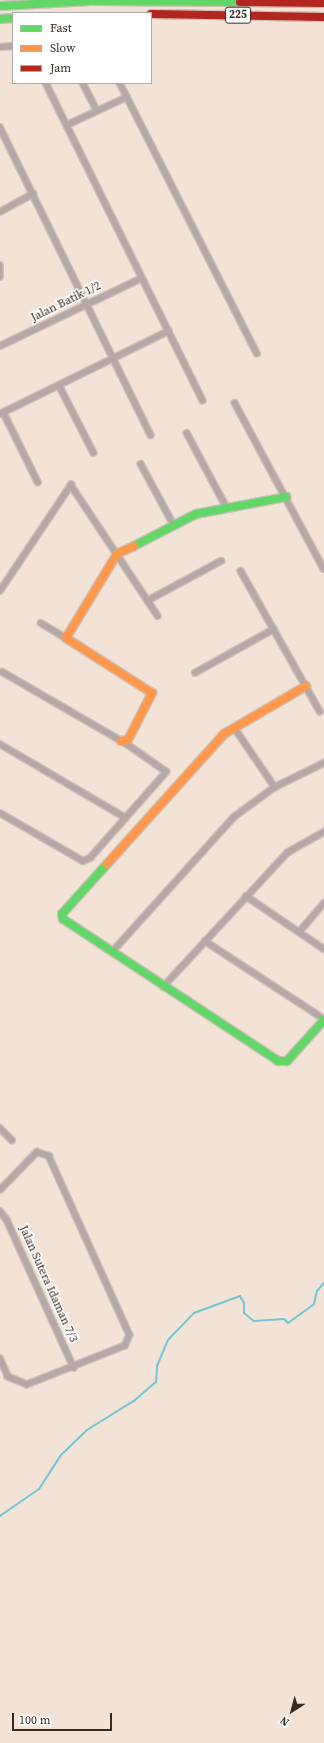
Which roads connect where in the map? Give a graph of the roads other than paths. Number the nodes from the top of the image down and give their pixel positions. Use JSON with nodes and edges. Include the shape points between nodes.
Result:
{"nodes":[{"id":1,"x":324,"y":3,"type":"edge"},
{"id":2,"x":0,"y":6,"type":"edge"},
{"id":3,"x":152,"y":14,"type":"edge"},
{"id":4,"x":324,"y":17,"type":"edge"},
{"id":5,"x":12,"y":18,"type":"edge"},
{"id":6,"x":0,"y":19,"type":"edge"},
{"id":7,"x":12,"y":46,"type":"edge"},
{"id":8,"x":0,"y":47,"type":"edge"},
{"id":9,"x":46,"y":84,"type":"edge"},
{"id":10,"x":84,"y":84,"type":"edge"},
{"id":11,"x":120,"y":84,"type":"edge"},
{"id":12,"x":127,"y":97,"type":"junction"},
{"id":13,"x":97,"y":111,"type":"junction"},
{"id":14,"x":67,"y":125,"type":"junction"},
{"id":15,"x":0,"y":127,"type":"edge"},
{"id":16,"x":33,"y":194,"type":"junction"},
{"id":17,"x":0,"y":212,"type":"edge"},
{"id":18,"x":0,"y":265,"type":"edge"},
{"id":19,"x":0,"y":278,"type":"edge"},
{"id":20,"x":142,"y":278,"type":"junction"},
{"id":21,"x":86,"y":304,"type":"junction"},
{"id":22,"x":169,"y":331,"type":"junction"},
{"id":23,"x":0,"y":346,"type":"edge"},
{"id":24,"x":257,"y":353,"type":"dead end"},
{"id":25,"x":114,"y":358,"type":"junction"},
{"id":26,"x":59,"y":385,"type":"junction"},
{"id":27,"x":203,"y":400,"type":"dead end"},
{"id":28,"x":235,"y":402,"type":"dead end"},
{"id":29,"x":2,"y":413,"type":"edge"},
{"id":30,"x":187,"y":433,"type":"dead end"},
{"id":31,"x":151,"y":435,"type":"dead end"},
{"id":32,"x":94,"y":453,"type":"dead end"},
{"id":33,"x":141,"y":464,"type":"dead end"},
{"id":34,"x":38,"y":482,"type":"dead end"},
{"id":35,"x":286,"y":497,"type":"junction"},
{"id":36,"x":226,"y":506,"type":"junction"},
{"id":37,"x":174,"y":525,"type":"junction"},
{"id":38,"x":117,"y":554,"type":"junction"},
{"id":39,"x":221,"y":561,"type":"dead end"},
{"id":40,"x":324,"y":569,"type":"edge"},
{"id":41,"x":241,"y":571,"type":"dead end"},
{"id":42,"x":0,"y":591,"type":"edge"},
{"id":43,"x":149,"y":600,"type":"junction"},
{"id":44,"x":158,"y":616,"type":"dead end"},
{"id":45,"x":41,"y":623,"type":"dead end"},
{"id":46,"x":274,"y":629,"type":"junction"},
{"id":47,"x":66,"y":638,"type":"junction"},
{"id":48,"x":2,"y":672,"type":"dead end"},
{"id":49,"x":195,"y":673,"type":"dead end"},
{"id":50,"x":306,"y":686,"type":"junction"},
{"id":51,"x":320,"y":711,"type":"dead end"},
{"id":52,"x":234,"y":727,"type":"junction"},
{"id":53,"x":121,"y":741,"type":"junction"},
{"id":54,"x":0,"y":744,"type":"edge"},
{"id":55,"x":324,"y":763,"type":"edge"},
{"id":56,"x":275,"y":787,"type":"junction"},
{"id":57,"x":0,"y":813,"type":"edge"},
{"id":58,"x":126,"y":818,"type":"junction"},
{"id":59,"x":324,"y":832,"type":"edge"},
{"id":60,"x":246,"y":896,"type":"junction"},
{"id":61,"x":324,"y":903,"type":"edge"},
{"id":62,"x":299,"y":932,"type":"junction"},
{"id":63,"x":205,"y":941,"type":"junction"},
{"id":64,"x":324,"y":949,"type":"edge"},
{"id":65,"x":112,"y":952,"type":"junction"},
{"id":66,"x":163,"y":987,"type":"junction"},
{"id":67,"x":324,"y":1020,"type":"edge"},
{"id":68,"x":0,"y":1128,"type":"edge"},
{"id":69,"x":12,"y":1140,"type":"dead end"},
{"id":70,"x":0,"y":1190,"type":"edge"},
{"id":71,"x":0,"y":1211,"type":"edge"},
{"id":72,"x":0,"y":1360,"type":"edge"},
{"id":73,"x":74,"y":1368,"type":"junction"}],
"edges":[{"from":1,"to":2,"type":"main road","number":"225","via":[[90,0]]},
{"from":3,"to":4,"type":"main road","number":"225"},
{"from":5,"to":6,"type":"main road"},
{"from":7,"to":8,"type":"street"},
{"from":9,"to":14,"type":"street"},
{"from":10,"to":13,"type":"street"},
{"from":11,"to":12,"type":"street"},
{"from":12,"to":13,"type":"street"},
{"from":12,"to":24,"type":"street"},
{"from":13,"to":14,"type":"street"},
{"from":14,"to":20,"type":"street"},
{"from":15,"to":16,"type":"street"},
{"from":16,"to":17,"type":"street"},
{"from":16,"to":21,"type":"street"},
{"from":18,"to":19,"type":"street"},
{"from":20,"to":21,"type":"street","name":"Jalan Batik 1/2"},
{"from":20,"to":22,"type":"street"},
{"from":21,"to":23,"type":"street","name":"Jalan Batik 1/2"},
{"from":21,"to":25,"type":"street"},
{"from":22,"to":25,"type":"street"},
{"from":22,"to":27,"type":"street"},
{"from":25,"to":26,"type":"street"},
{"from":25,"to":31,"type":"street"},
{"from":26,"to":29,"type":"street"},
{"from":26,"to":32,"type":"street"},
{"from":28,"to":35,"type":"street"},
{"from":29,"to":34,"type":"street"},
{"from":30,"to":36,"type":"street"},
{"from":33,"to":37,"type":"street"},
{"from":35,"to":36,"type":"main road"},
{"from":35,"to":40,"type":"street"},
{"from":36,"to":37,"type":"main road"},
{"from":37,"to":38,"type":"main road"},
{"from":38,"to":42,"type":"street","via":[[75,487],[68,486]]},
{"from":38,"to":43,"type":"street"},
{"from":38,"to":47,"type":"main road"},
{"from":39,"to":43,"type":"street"},
{"from":41,"to":46,"type":"street"},
{"from":43,"to":44,"type":"street"},
{"from":45,"to":47,"type":"street"},
{"from":46,"to":49,"type":"street"},
{"from":46,"to":50,"type":"street"},
{"from":47,"to":53,"type":"main road","via":[[152,693],[128,740]]},
{"from":48,"to":53,"type":"street"},
{"from":50,"to":51,"type":"street"},
{"from":50,"to":52,"type":"main road"},
{"from":52,"to":56,"type":"street"},
{"from":52,"to":65,"type":"main road","via":[[224,734],[64,911],[63,919]]},
{"from":53,"to":58,"type":"street","via":[[166,772]]},
{"from":54,"to":58,"type":"street"},
{"from":55,"to":56,"type":"street"},
{"from":56,"to":65,"type":"street","via":[[226,824]]},
{"from":57,"to":58,"type":"street","via":[[83,861],[90,858]]},
{"from":59,"to":60,"type":"street","via":[[287,853]]},
{"from":60,"to":62,"type":"street"},
{"from":60,"to":63,"type":"street"},
{"from":61,"to":62,"type":"street"},
{"from":62,"to":64,"type":"street"},
{"from":63,"to":66,"type":"street"},
{"from":63,"to":67,"type":"street"},
{"from":65,"to":66,"type":"main road"},
{"from":66,"to":67,"type":"main road","via":[[282,1063]]},
{"from":68,"to":69,"type":"street"},
{"from":70,"to":73,"type":"street","via":[[37,1152],[49,1156],[130,1335],[125,1346]]},
{"from":71,"to":73,"type":"street","name":"Jalan Sutera Idaman 7/3","via":[[7,1220]]},
{"from":72,"to":73,"type":"street","via":[[8,1377],[27,1385]]}]}
